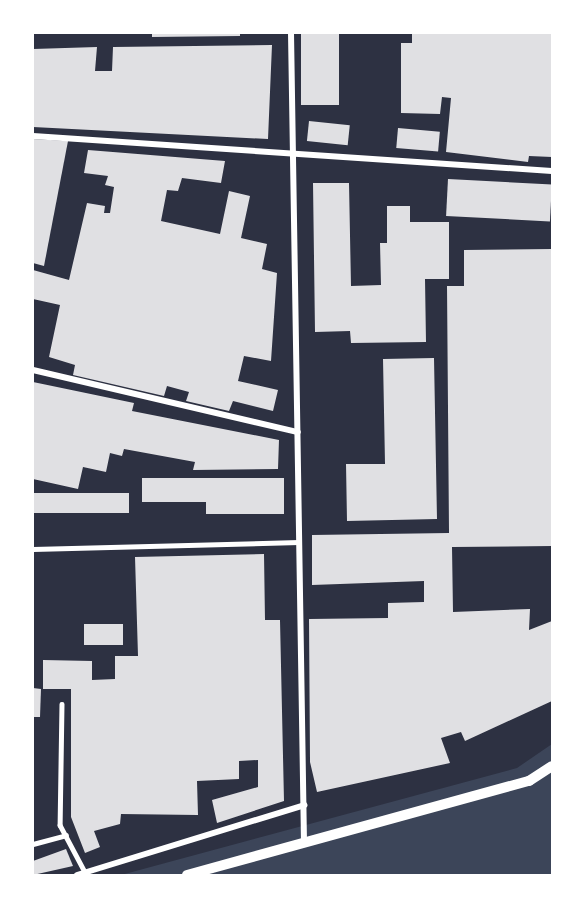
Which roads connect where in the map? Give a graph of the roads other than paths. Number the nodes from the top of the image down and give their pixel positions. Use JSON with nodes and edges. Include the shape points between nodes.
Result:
{"nodes":[{"id":1,"x":291,"y":33,"type":"edge"},
{"id":2,"x":33,"y":136,"type":"edge"},
{"id":3,"x":293,"y":152,"type":"junction"},
{"id":4,"x":552,"y":171,"type":"edge"},
{"id":5,"x":33,"y":370,"type":"edge"},
{"id":6,"x":298,"y":432,"type":"junction"},
{"id":7,"x":299,"y":543,"type":"junction"},
{"id":8,"x":33,"y":549,"type":"edge"},
{"id":9,"x":62,"y":704,"type":"dead end"},
{"id":10,"x":552,"y":766,"type":"edge"},
{"id":11,"x":303,"y":805,"type":"junction"},
{"id":12,"x":66,"y":835,"type":"junction"},
{"id":13,"x":304,"y":843,"type":"junction"},
{"id":14,"x":33,"y":844,"type":"edge"},
{"id":15,"x":85,"y":872,"type":"junction"},
{"id":16,"x":77,"y":875,"type":"edge"},
{"id":17,"x":187,"y":875,"type":"edge"}],
"edges":[{"from":1,"to":3,"type":"street"},
{"from":2,"to":3,"type":"street"},
{"from":3,"to":4,"type":"street"},
{"from":3,"to":6,"type":"street"},
{"from":5,"to":6,"type":"street"},
{"from":6,"to":7,"type":"street"},
{"from":7,"to":8,"type":"lane"},
{"from":7,"to":11,"type":"street"},
{"from":9,"to":12,"type":"lane","via":[[60,825]]},
{"from":10,"to":13,"type":"street","via":[[529,781]]},
{"from":11,"to":13,"type":"street"},
{"from":11,"to":15,"type":"street"},
{"from":12,"to":14,"type":"lane"},
{"from":12,"to":15,"type":"lane"},
{"from":13,"to":17,"type":"street"},
{"from":15,"to":16,"type":"street"}]}
